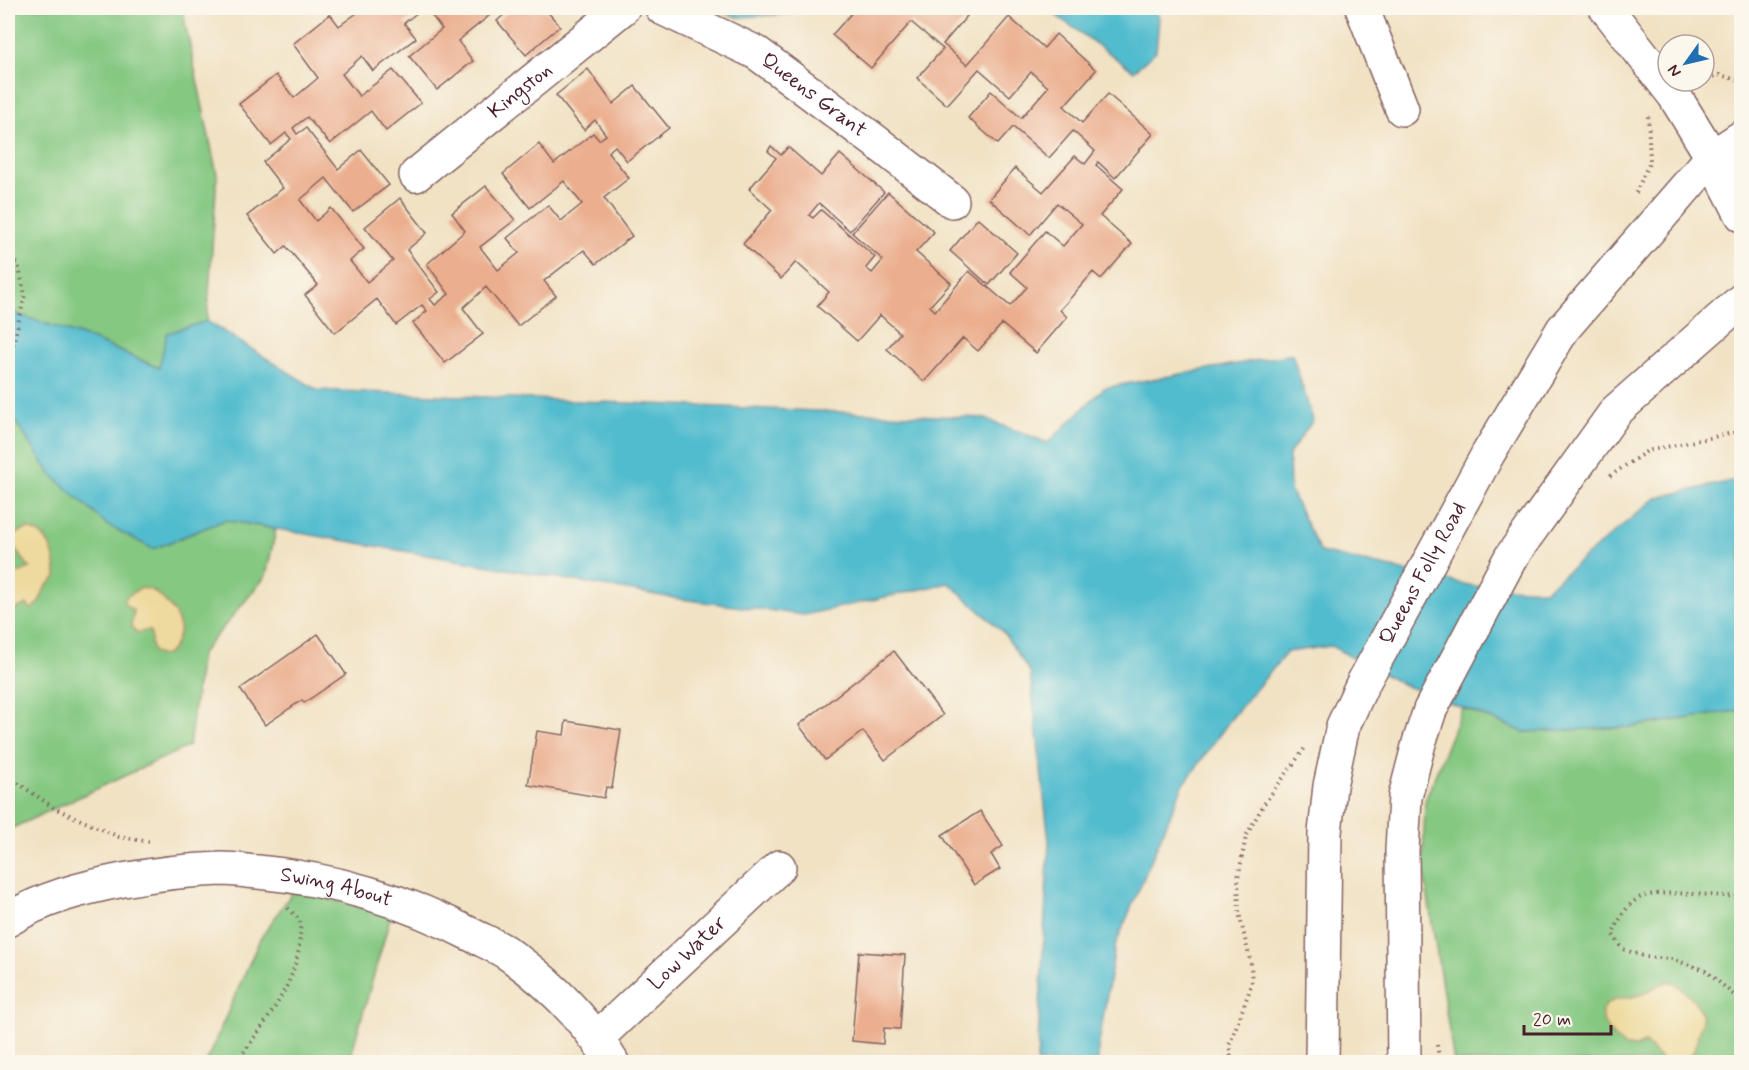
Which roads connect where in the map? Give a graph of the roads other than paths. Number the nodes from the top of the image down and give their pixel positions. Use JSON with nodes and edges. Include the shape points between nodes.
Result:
{"nodes":[{"id":1,"x":623,"y":8,"type":"edge"},
{"id":2,"x":662,"y":8,"type":"edge"},
{"id":3,"x":1362,"y":8,"type":"edge"},
{"id":4,"x":1606,"y":8,"type":"edge"},
{"id":5,"x":1402,"y":110,"type":"dead end"},
{"id":6,"x":1742,"y":137,"type":"edge"},
{"id":7,"x":1712,"y":158,"type":"junction"},
{"id":8,"x":416,"y":175,"type":"dead end"},
{"id":9,"x":952,"y":201,"type":"dead end"},
{"id":10,"x":1742,"y":215,"type":"edge"},
{"id":11,"x":1742,"y":300,"type":"edge"},
{"id":12,"x":779,"y":867,"type":"dead end"},
{"id":13,"x":8,"y":920,"type":"edge"},
{"id":14,"x":604,"y":1050,"type":"edge"},
{"id":15,"x":1322,"y":1062,"type":"edge"},
{"id":16,"x":1404,"y":1062,"type":"edge"}],
"edges":[{"from":1,"to":8,"type":"street","name":"Kingston"},
{"from":2,"to":9,"type":"street","name":"Queens Grant","via":[[757,52]]},
{"from":3,"to":5,"type":"street"},
{"from":4,"to":7,"type":"street","via":[[1674,95]]},
{"from":6,"to":7,"type":"street","name":"Queens Folly Road"},
{"from":7,"to":10,"type":"street"},
{"from":7,"to":15,"type":"street","name":"Queens Folly Road","via":[[1563,329],[1488,454],[1343,726],[1324,832]]},
{"from":11,"to":16,"type":"street","via":[[1616,411],[1511,557],[1430,710],[1405,797]]},
{"from":12,"to":14,"type":"street","name":"Low Water"},
{"from":13,"to":14,"type":"street","name":"Swing About","via":[[43,902],[92,886],[163,873],[223,869],[327,882],[399,902],[508,954],[545,982],[576,1013]]}]}
